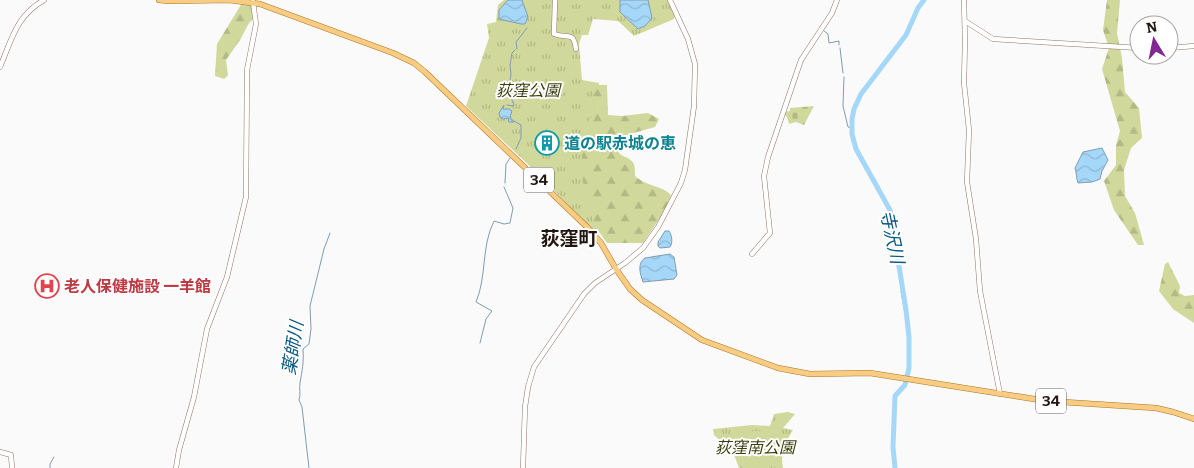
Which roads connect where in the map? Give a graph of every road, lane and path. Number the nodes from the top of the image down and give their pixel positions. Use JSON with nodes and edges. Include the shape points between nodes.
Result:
{"nodes":[{"id":1,"x":44,"y":0,"type":"edge"},
{"id":2,"x":159,"y":0,"type":"edge"},
{"id":3,"x":555,"y":0,"type":"edge"},
{"id":4,"x":670,"y":0,"type":"edge"},
{"id":5,"x":837,"y":0,"type":"edge"},
{"id":6,"x":964,"y":0,"type":"edge"},
{"id":7,"x":253,"y":2,"type":"junction"},
{"id":8,"x":965,"y":21,"type":"junction"},
{"id":9,"x":1194,"y":46,"type":"edge"},
{"id":10,"x":1129,"y":47,"type":"edge"},
{"id":11,"x":1179,"y":47,"type":"edge"},
{"id":12,"x":576,"y":50,"type":"dead end"},
{"id":13,"x":0,"y":67,"type":"edge"},
{"id":14,"x":752,"y":254,"type":"dead end"},
{"id":15,"x":616,"y":269,"type":"junction"},
{"id":16,"x":1000,"y":394,"type":"junction"},
{"id":17,"x":1194,"y":419,"type":"edge"},
{"id":18,"x":0,"y":452,"type":"edge"},
{"id":19,"x":12,"y":468,"type":"edge"},
{"id":20,"x":176,"y":468,"type":"edge"},
{"id":21,"x":523,"y":468,"type":"edge"}],
"edges":[{"from":1,"to":13,"type":"street","via":[[21,19]]},
{"from":2,"to":7,"type":"main road","number":"34"},
{"from":3,"to":12,"type":"street","via":[[554,34],[572,36]]},
{"from":4,"to":15,"type":"street","via":[[688,39],[695,64],[687,164],[658,227],[643,248]]},
{"from":5,"to":14,"type":"street","via":[[801,60],[792,83],[764,173],[770,232]]},
{"from":6,"to":8,"type":"street"},
{"from":7,"to":15,"type":"main road","number":"34","via":[[393,53],[422,69],[587,227]]},
{"from":7,"to":20,"type":"street","via":[[256,24],[247,70],[246,197],[227,277],[204,341]]},
{"from":8,"to":10,"type":"street","via":[[993,38]]},
{"from":8,"to":16,"type":"street","via":[[964,83],[969,130],[967,182],[980,291]]},
{"from":9,"to":11,"type":"street"},
{"from":15,"to":16,"type":"main road","number":"34","via":[[642,300],[691,334],[778,368],[817,374],[870,373]]},
{"from":15,"to":21,"type":"street","via":[[584,294],[534,368],[525,407]]},
{"from":16,"to":17,"type":"main road","number":"34","via":[[1047,401],[1154,408]]},
{"from":18,"to":19,"type":"street","via":[[11,455]]}]}
